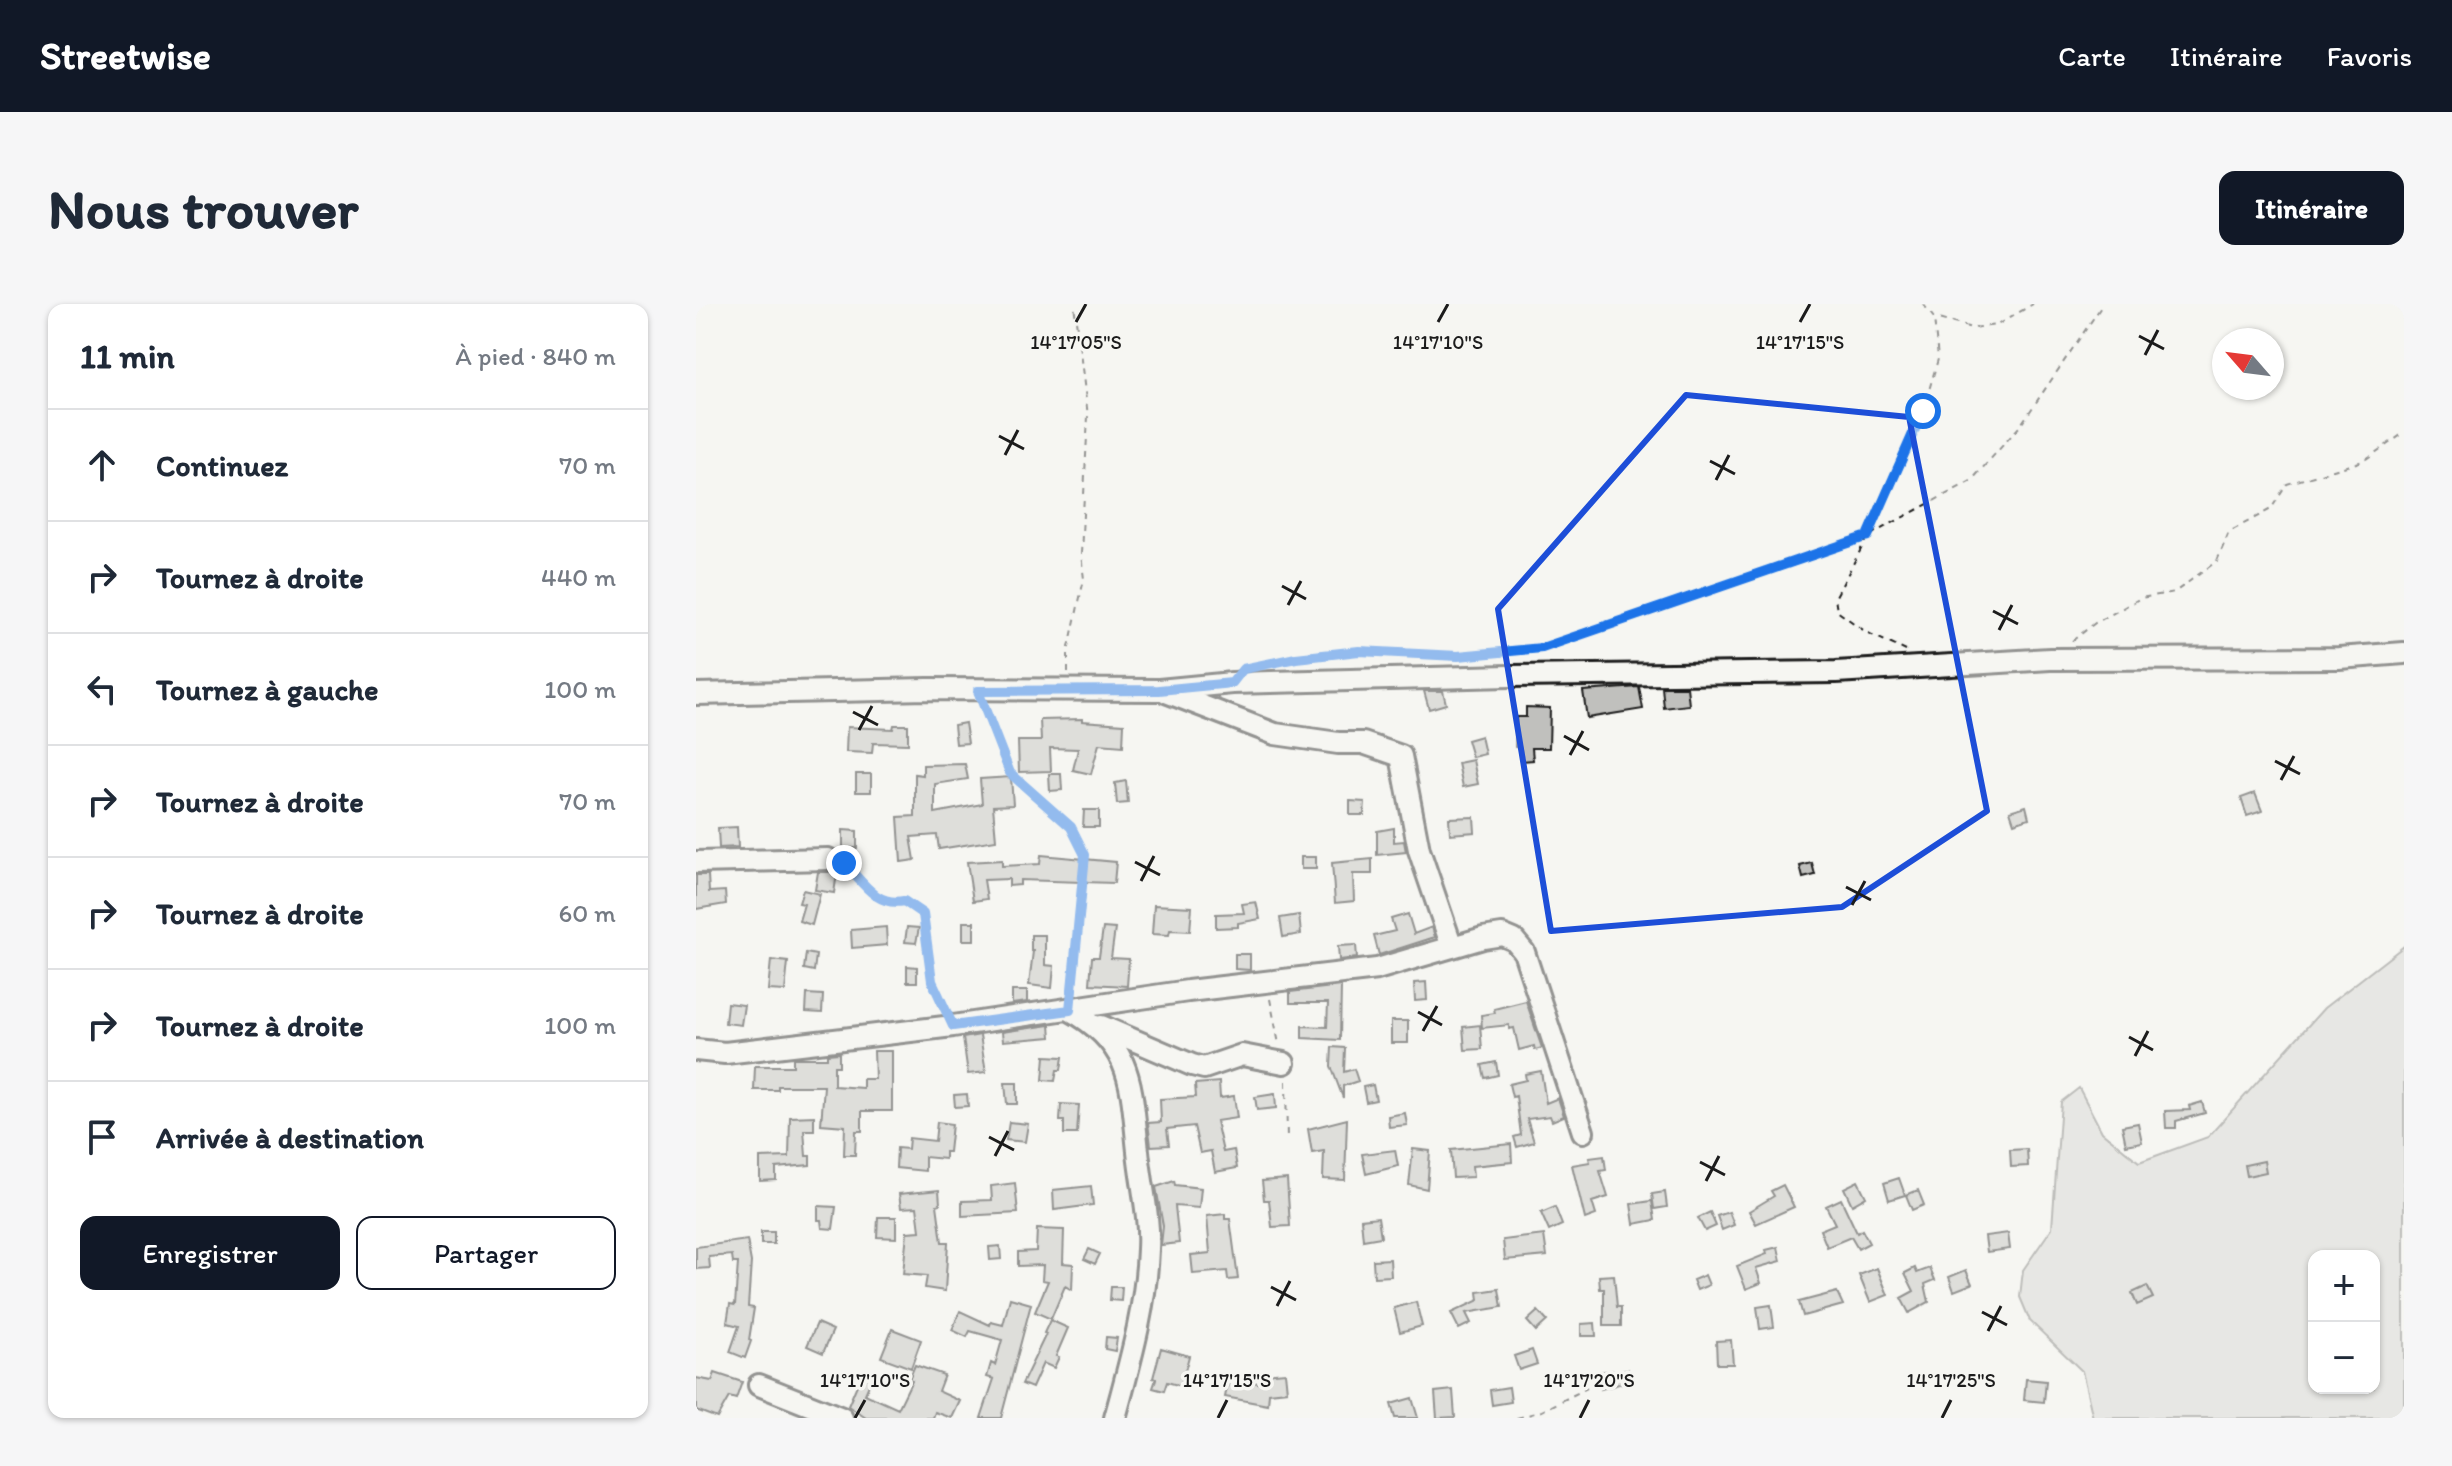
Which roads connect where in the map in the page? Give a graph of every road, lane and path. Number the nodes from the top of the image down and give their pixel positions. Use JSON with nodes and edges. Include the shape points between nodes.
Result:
{"nodes":[{"id":1,"x":1074,"y":304,"type":"edge"},
{"id":2,"x":1923,"y":304,"type":"edge"},
{"id":3,"x":2033,"y":304,"type":"edge"},
{"id":4,"x":2103,"y":304,"type":"edge"},
{"id":5,"x":1934,"y":318,"type":"junction"},
{"id":6,"x":2404,"y":433,"type":"edge"},
{"id":7,"x":1868,"y":536,"type":"junction"},
{"id":8,"x":2073,"y":641,"type":"dead end"},
{"id":9,"x":2404,"y":653,"type":"edge"},
{"id":10,"x":1915,"y":655,"type":"dead end"},
{"id":11,"x":1256,"y":666,"type":"dead end"},
{"id":12,"x":1159,"y":690,"type":"junction"},
{"id":13,"x":978,"y":691,"type":"junction"},
{"id":14,"x":1069,"y":691,"type":"junction"},
{"id":15,"x":696,"y":694,"type":"edge"},
{"id":16,"x":828,"y":859,"type":"joint"},
{"id":17,"x":696,"y":862,"type":"edge"},
{"id":18,"x":1452,"y":947,"type":"junction"},
{"id":19,"x":1070,"y":1010,"type":"junction"},
{"id":20,"x":1090,"y":1021,"type":"junction"},
{"id":21,"x":953,"y":1026,"type":"junction"},
{"id":22,"x":696,"y":1050,"type":"edge"},
{"id":23,"x":1284,"y":1063,"type":"dead end"},
{"id":24,"x":1583,"y":1132,"type":"dead end"},
{"id":25,"x":759,"y":1385,"type":"dead end"},
{"id":26,"x":1587,"y":1388,"type":"dead end"},
{"id":27,"x":1542,"y":1411,"type":"junction"},
{"id":28,"x":842,"y":1418,"type":"edge"},
{"id":29,"x":1115,"y":1418,"type":"edge"},
{"id":30,"x":1517,"y":1418,"type":"edge"},
{"id":31,"x":1542,"y":1418,"type":"edge"}],
"edges":[{"from":1,"to":14,"type":"path","via":[[1088,416],[1084,579],[1068,652]]},
{"from":2,"to":5,"type":"path"},
{"from":3,"to":5,"type":"path","via":[[1997,325],[1972,328]]},
{"from":4,"to":7,"type":"path","via":[[2020,426],[1971,481]]},
{"from":5,"to":7,"type":"path","via":[[1938,359],[1923,411]]},
{"from":6,"to":8,"type":"path","via":[[2363,461],[2287,484],[2271,509],[2229,532],[2217,561],[2175,592],[2141,598]]},
{"from":7,"to":10,"type":"path","via":[[1835,598],[1837,611],[1866,632]]},
{"from":7,"to":11,"type":"path","via":[[1542,648],[1458,656],[1359,651]]},
{"from":9,"to":12,"type":"street","via":[[2050,659],[1836,672],[1232,683]]},
{"from":12,"to":14,"type":"street"},
{"from":12,"to":18,"type":"street","via":[[1275,734],[1363,743],[1401,756],[1419,850]]},
{"from":13,"to":14,"type":"street"},
{"from":13,"to":15,"type":"street"},
{"from":13,"to":19,"type":"path","via":[[1010,773],[1071,827],[1085,855]]},
{"from":16,"to":17,"type":"street"},
{"from":16,"to":21,"type":"path","via":[[844,863],[879,899],[904,901],[923,914],[932,981]]},
{"from":18,"to":19,"type":"street","via":[[1377,969]]},
{"from":18,"to":24,"type":"street","via":[[1502,935],[1524,952]]},
{"from":19,"to":20,"type":"street"},
{"from":19,"to":21,"type":"street"},
{"from":20,"to":23,"type":"street","via":[[1204,1068],[1242,1055]]},
{"from":20,"to":29,"type":"street","via":[[1105,1033],[1130,1083],[1149,1247],[1140,1327]]},
{"from":21,"to":22,"type":"street","via":[[725,1053]]},
{"from":25,"to":28,"type":"street"},
{"from":26,"to":27,"type":"path"},
{"from":27,"to":30,"type":"path"},
{"from":27,"to":31,"type":"path"}]}
